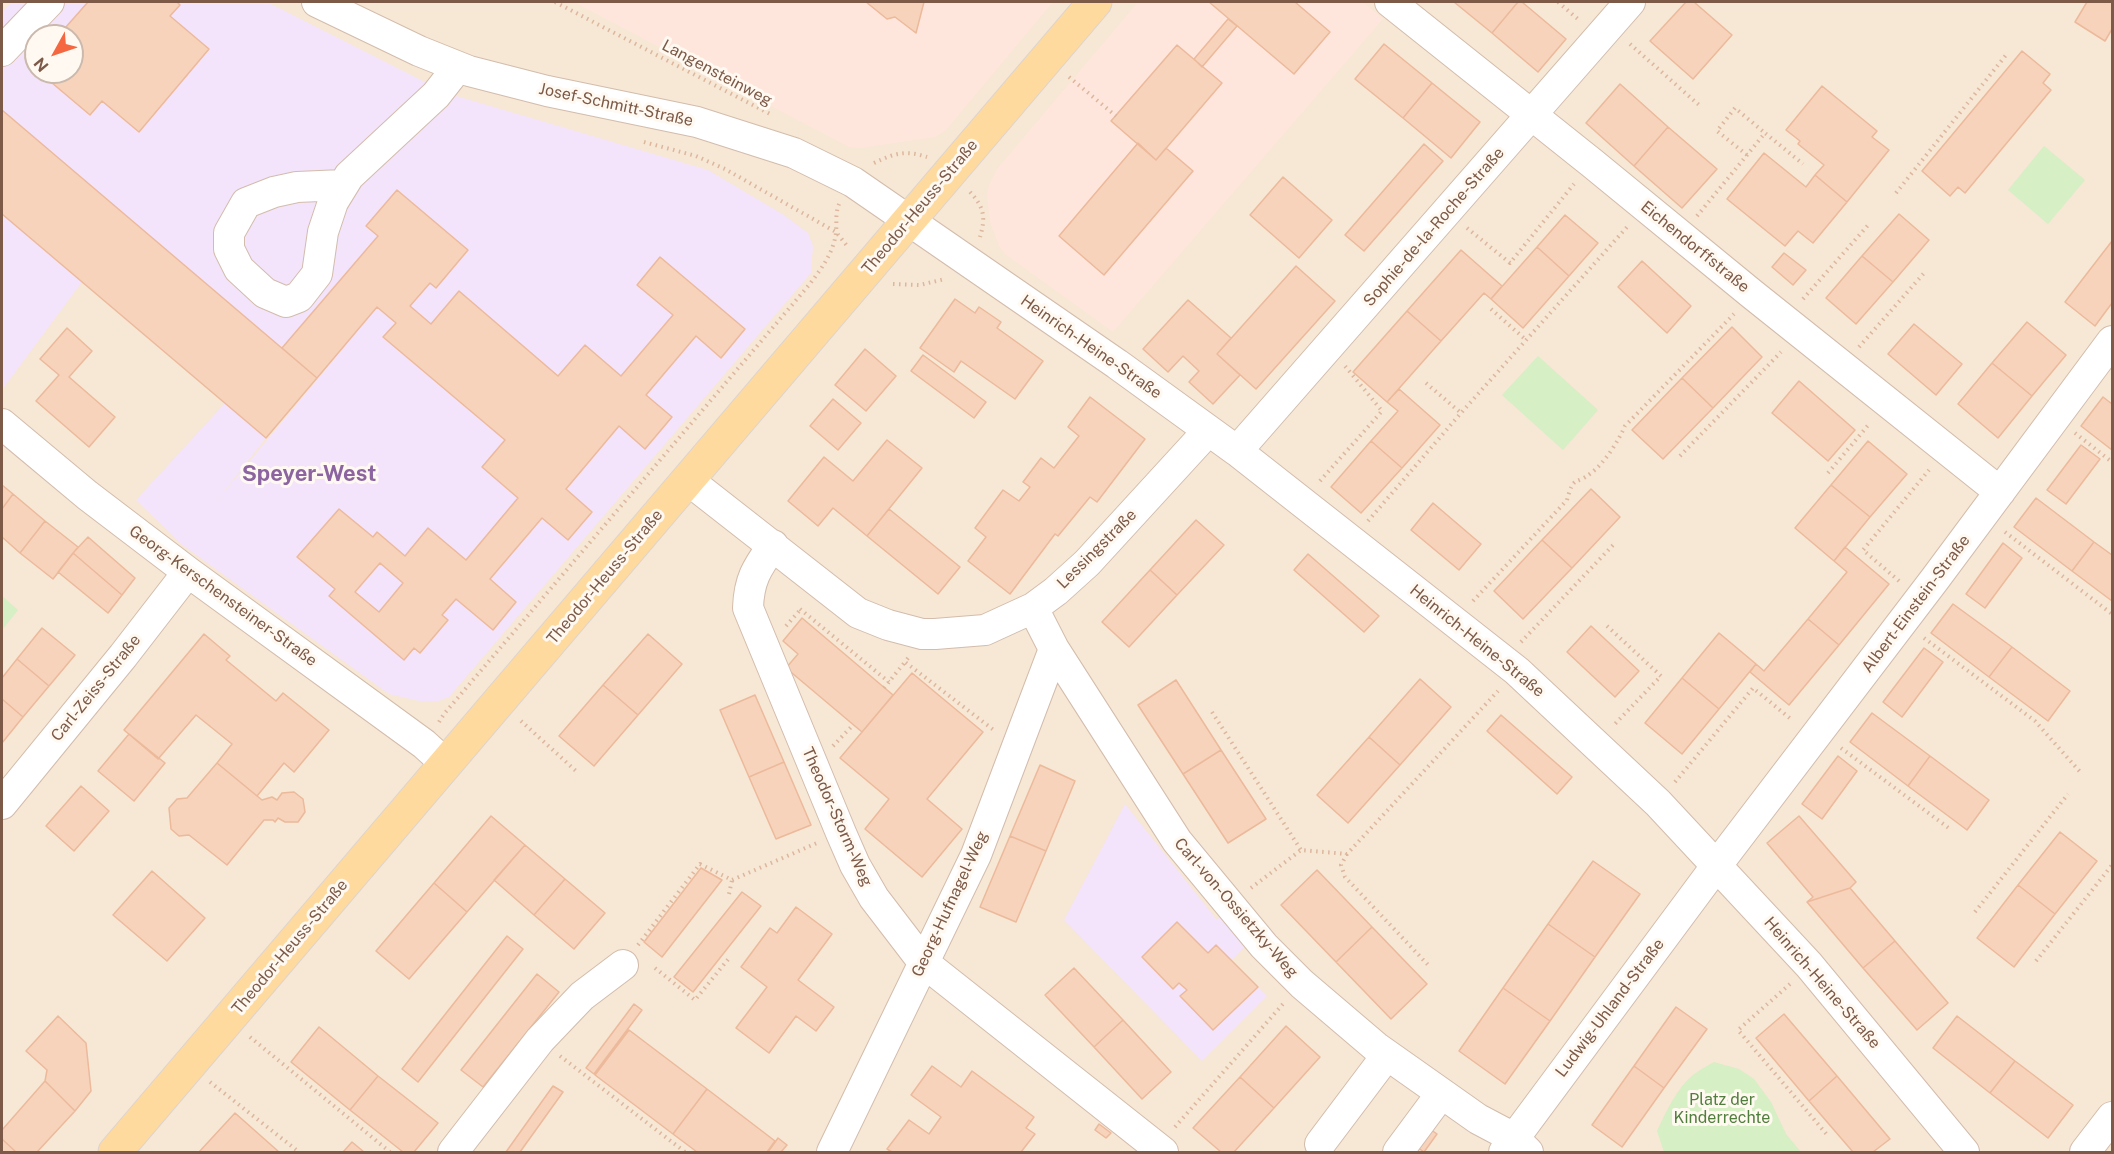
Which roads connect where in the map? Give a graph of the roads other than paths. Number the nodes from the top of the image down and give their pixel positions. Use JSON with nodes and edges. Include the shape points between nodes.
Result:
{"nodes":[{"id":1,"x":50,"y":2,"type":"edge"},
{"id":2,"x":317,"y":2,"type":"edge"},
{"id":3,"x":1095,"y":2,"type":"edge"},
{"id":4,"x":1390,"y":2,"type":"edge"},
{"id":5,"x":1630,"y":2,"type":"edge"},
{"id":6,"x":2,"y":51,"type":"edge"},
{"id":7,"x":458,"y":67,"type":"junction"},
{"id":8,"x":1531,"y":115,"type":"junction"},
{"id":9,"x":343,"y":185,"type":"dead end"},
{"id":10,"x":908,"y":221,"type":"junction"},
{"id":11,"x":2112,"y":341,"type":"edge"},
{"id":12,"x":2,"y":424,"type":"edge"},
{"id":13,"x":1208,"y":431,"type":"junction"},
{"id":14,"x":1237,"y":451,"type":"junction"},
{"id":15,"x":688,"y":480,"type":"junction"},
{"id":16,"x":2000,"y":492,"type":"junction"},
{"id":17,"x":773,"y":545,"type":"junction"},
{"id":18,"x":188,"y":572,"type":"junction"},
{"id":19,"x":1033,"y":608,"type":"junction"},
{"id":20,"x":1054,"y":649,"type":"junction"},
{"id":21,"x":446,"y":765,"type":"junction"},
{"id":22,"x":2,"y":804,"type":"edge"},
{"id":23,"x":1717,"y":865,"type":"junction"},
{"id":24,"x":923,"y":962,"type":"junction"},
{"id":25,"x":624,"y":965,"type":"road end"},
{"id":26,"x":1387,"y":1055,"type":"junction"},
{"id":27,"x":1441,"y":1094,"type":"junction"},
{"id":28,"x":2112,"y":1117,"type":"edge"},
{"id":29,"x":1320,"y":1144,"type":"dead end"},
{"id":30,"x":1515,"y":1148,"type":"edge"},
{"id":31,"x":1160,"y":1150,"type":"edge"},
{"id":32,"x":116,"y":1152,"type":"edge"},
{"id":33,"x":453,"y":1152,"type":"edge"},
{"id":34,"x":832,"y":1152,"type":"edge"},
{"id":35,"x":1398,"y":1152,"type":"edge"},
{"id":36,"x":1964,"y":1152,"type":"edge"},
{"id":37,"x":2085,"y":1152,"type":"edge"}],
"edges":[{"from":1,"to":6,"type":"street"},
{"from":2,"to":7,"type":"street","name":"Josef-Schmitt-Straße"},
{"from":3,"to":10,"type":"main road","name":"Theodor-Heuss-Straße"},
{"from":4,"to":8,"type":"street","name":"Eichendorffstraße"},
{"from":5,"to":8,"type":"street","name":"Sophie-de-la-Roche-Straße"},
{"from":7,"to":9,"type":"street","via":[[436,95]]},
{"from":7,"to":10,"type":"street","name":"Josef-Schmitt-Straße","via":[[547,91],[697,122],[794,153],[853,182]]},
{"from":8,"to":14,"type":"street","name":"Sophie-de-la-Roche-Straße"},
{"from":8,"to":16,"type":"street","name":"Eichendorffstraße"},
{"from":10,"to":13,"type":"street","name":"Heinrich-Heine-Straße"},
{"from":10,"to":15,"type":"main road","name":"Theodor-Heuss-Straße"},
{"from":11,"to":16,"type":"street","name":"Albert-Einstein-Straße"},
{"from":12,"to":18,"type":"street","name":"Georg-Kerschensteiner-Straße"},
{"from":13,"to":14,"type":"street","name":"Heinrich-Heine-Straße"},
{"from":13,"to":19,"type":"street","name":"Lessingstraße","via":[[1087,563]]},
{"from":14,"to":23,"type":"street","name":"Heinrich-Heine-Straße","via":[[1511,666],[1658,803]]},
{"from":15,"to":17,"type":"street","name":"Lessingstraße"},
{"from":15,"to":21,"type":"main road","name":"Theodor-Heuss-Straße"},
{"from":16,"to":23,"type":"street","name":"Albert-Einstein-Straße"},
{"from":17,"to":19,"type":"street","name":"Lessingstraße","via":[[858,613],[922,634],[985,630]]},
{"from":17,"to":24,"type":"street","name":"Theodor-Storm-Weg","via":[[753,576],[748,608],[855,865],[874,898]]},
{"from":18,"to":21,"type":"street","name":"Georg-Kerschensteiner-Straße","via":[[424,744]]},
{"from":18,"to":22,"type":"street","name":"Carl-Zeiss-Straße"},
{"from":19,"to":20,"type":"street","name":"Carl-von-Ossietzky-Weg"},
{"from":20,"to":24,"type":"street","name":"Georg-Hufnagel-Weg","via":[[976,855]]},
{"from":20,"to":26,"type":"street","name":"Carl-von-Ossietzky-Weg","via":[[1177,841],[1264,946],[1302,984]]},
{"from":21,"to":32,"type":"main road","name":"Theodor-Heuss-Straße"},
{"from":23,"to":30,"type":"street","name":"Ludwig-Uhland-Straße"},
{"from":23,"to":36,"type":"street","name":"Heinrich-Heine-Straße","via":[[1809,964]]},
{"from":24,"to":31,"type":"street","name":"Theodor-Storm-Weg"},
{"from":24,"to":34,"type":"street","name":"Georg-Hufnagel-Weg"},
{"from":25,"to":33,"type":"street","via":[[582,996],[540,1040]]},
{"from":26,"to":27,"type":"street","name":"Carl-von-Ossietzky-Weg"},
{"from":26,"to":29,"type":"street"},
{"from":27,"to":30,"type":"street","name":"Carl-von-Ossietzky-Weg"},
{"from":27,"to":35,"type":"street"},
{"from":28,"to":37,"type":"street"}]}
